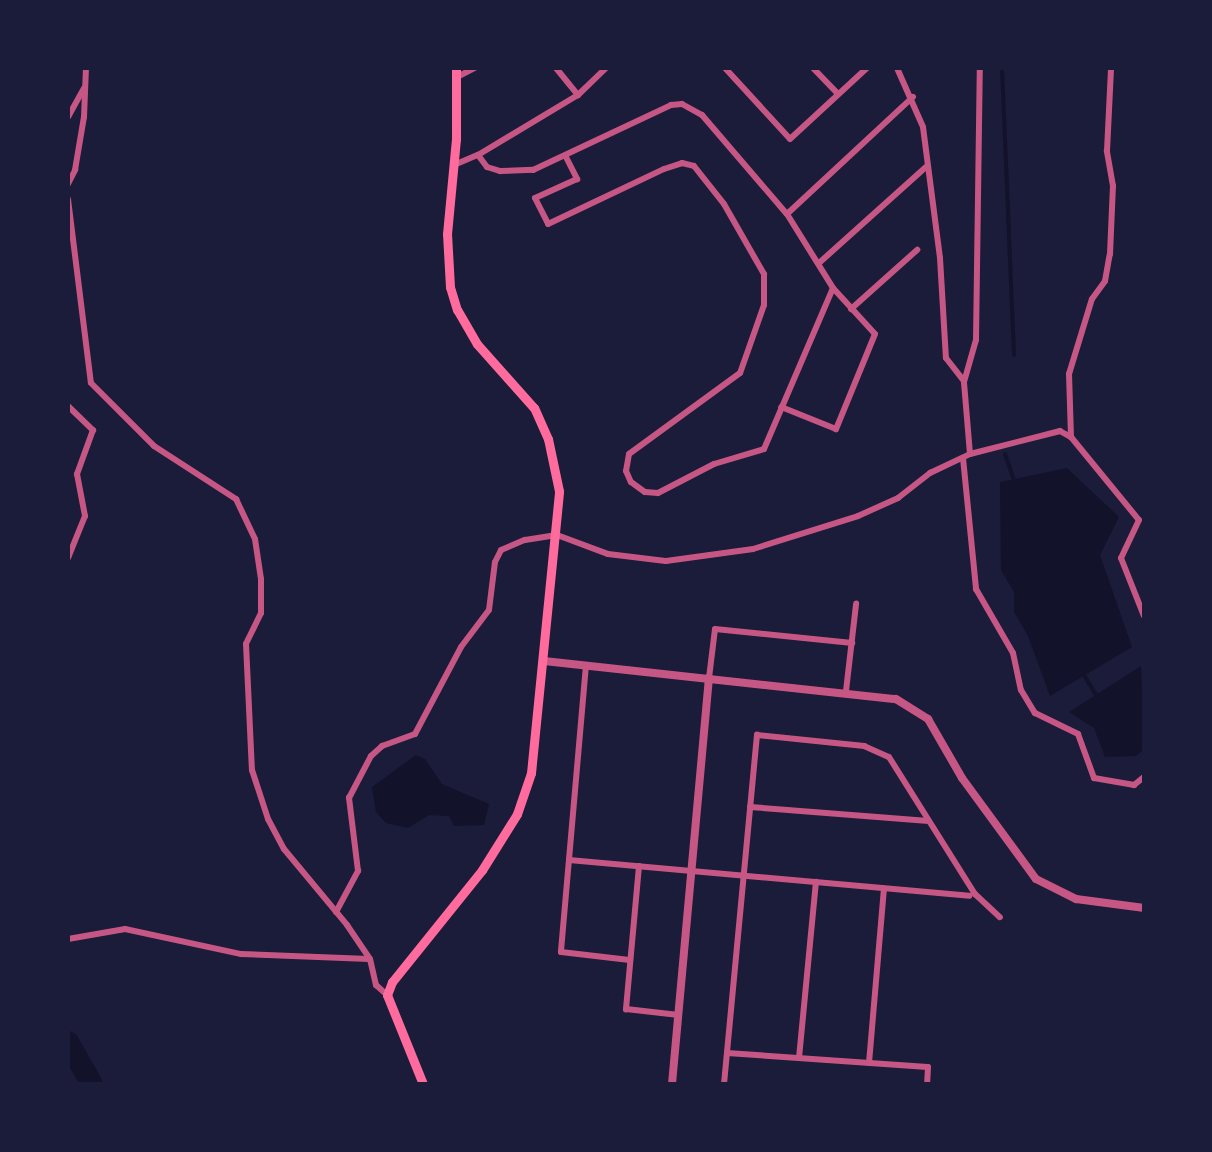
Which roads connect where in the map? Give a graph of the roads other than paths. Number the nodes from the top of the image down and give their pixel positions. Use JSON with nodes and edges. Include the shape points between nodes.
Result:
{"nodes":[{"id":1,"x":86,"y":68,"type":"edge"},
{"id":2,"x":475,"y":68,"type":"edge"},
{"id":3,"x":556,"y":68,"type":"edge"},
{"id":4,"x":606,"y":68,"type":"edge"},
{"id":5,"x":726,"y":68,"type":"edge"},
{"id":6,"x":814,"y":68,"type":"edge"},
{"id":7,"x":867,"y":68,"type":"edge"},
{"id":8,"x":897,"y":68,"type":"edge"},
{"id":9,"x":980,"y":68,"type":"edge"},
{"id":10,"x":1111,"y":68,"type":"edge"},
{"id":11,"x":457,"y":72,"type":"edge"},
{"id":12,"x":85,"y":87,"type":"junction"},
{"id":13,"x":578,"y":94,"type":"junction"},
{"id":14,"x":838,"y":94,"type":"junction"},
{"id":15,"x":913,"y":97,"type":"junction"},
{"id":16,"x":68,"y":118,"type":"edge"},
{"id":17,"x":478,"y":155,"type":"junction"},
{"id":18,"x":566,"y":157,"type":"junction"},
{"id":19,"x":454,"y":165,"type":"junction"},
{"id":20,"x":927,"y":166,"type":"junction"},
{"id":21,"x":68,"y":184,"type":"edge"},
{"id":22,"x":68,"y":199,"type":"edge"},
{"id":23,"x":787,"y":214,"type":"junction"},
{"id":24,"x":917,"y":250,"type":"dead end"},
{"id":25,"x":819,"y":263,"type":"junction"},
{"id":26,"x":833,"y":288,"type":"junction"},
{"id":27,"x":851,"y":309,"type":"junction"},
{"id":28,"x":964,"y":382,"type":"junction"},
{"id":29,"x":68,"y":406,"type":"edge"},
{"id":30,"x":781,"y":408,"type":"junction"},
{"id":31,"x":1072,"y":437,"type":"junction"},
{"id":32,"x":966,"y":456,"type":"junction"},
{"id":33,"x":556,"y":534,"type":"junction"},
{"id":34,"x":68,"y":558,"type":"edge"},
{"id":35,"x":856,"y":604,"type":"dead end"},
{"id":36,"x":1144,"y":616,"type":"edge"},
{"id":37,"x":852,"y":644,"type":"junction"},
{"id":38,"x":544,"y":661,"type":"junction"},
{"id":39,"x":586,"y":665,"type":"junction"},
{"id":40,"x":709,"y":678,"type":"junction"},
{"id":41,"x":846,"y":691,"type":"junction"},
{"id":42,"x":1144,"y":777,"type":"edge"},
{"id":43,"x":750,"y":807,"type":"junction"},
{"id":44,"x":928,"y":821,"type":"junction"},
{"id":45,"x":569,"y":860,"type":"junction"},
{"id":46,"x":639,"y":866,"type":"junction"},
{"id":47,"x":694,"y":871,"type":"junction"},
{"id":48,"x":743,"y":876,"type":"junction"},
{"id":49,"x":816,"y":882,"type":"junction"},
{"id":50,"x":884,"y":888,"type":"junction"},
{"id":51,"x":968,"y":896,"type":"dead end"},
{"id":52,"x":1144,"y":908,"type":"edge"},
{"id":53,"x":336,"y":912,"type":"junction"},
{"id":54,"x":1000,"y":917,"type":"dead end"},
{"id":55,"x":68,"y":939,"type":"edge"},
{"id":56,"x":370,"y":959,"type":"junction"},
{"id":57,"x":630,"y":960,"type":"junction"},
{"id":58,"x":387,"y":994,"type":"junction"},
{"id":59,"x":679,"y":1016,"type":"junction"},
{"id":60,"x":727,"y":1053,"type":"junction"},
{"id":61,"x":799,"y":1058,"type":"junction"},
{"id":62,"x":869,"y":1063,"type":"junction"},
{"id":63,"x":423,"y":1084,"type":"edge"},
{"id":64,"x":672,"y":1084,"type":"edge"},
{"id":65,"x":724,"y":1084,"type":"edge"},
{"id":66,"x":927,"y":1084,"type":"edge"}],
"edges":[{"from":1,"to":12,"type":"street"},
{"from":2,"to":11,"type":"street"},
{"from":3,"to":13,"type":"street"},
{"from":4,"to":13,"type":"street"},
{"from":5,"to":14,"type":"street","via":[[790,139]]},
{"from":6,"to":14,"type":"street"},
{"from":7,"to":14,"type":"street"},
{"from":8,"to":15,"type":"street"},
{"from":9,"to":28,"type":"street","via":[[976,340]]},
{"from":10,"to":31,"type":"street","via":[[1110,254],[1069,374]]},
{"from":11,"to":19,"type":"main road"},
{"from":12,"to":16,"type":"street"},
{"from":12,"to":21,"type":"street"},
{"from":13,"to":17,"type":"street"},
{"from":15,"to":20,"type":"street"},
{"from":15,"to":23,"type":"street"},
{"from":17,"to":18,"type":"street","via":[[486,167],[518,172]]},
{"from":17,"to":19,"type":"street"},
{"from":18,"to":23,"type":"street","via":[[682,104],[702,115]]},
{"from":18,"to":30,"type":"street","via":[[578,178],[535,198],[548,224],[664,169],[694,166],[764,274],[764,305],[740,374],[636,445],[626,462],[631,482],[658,493],[714,464],[764,449]]},
{"from":19,"to":33,"type":"main road","via":[[450,287],[477,344],[534,408],[548,439],[559,491]]},
{"from":20,"to":25,"type":"street"},
{"from":20,"to":28,"type":"street","via":[[946,358]]},
{"from":22,"to":53,"type":"street","via":[[91,384],[154,446],[236,499],[255,539],[261,613],[246,644],[252,770],[284,849]]},
{"from":23,"to":25,"type":"street"},
{"from":24,"to":27,"type":"street"},
{"from":25,"to":26,"type":"street"},
{"from":26,"to":27,"type":"street"},
{"from":26,"to":30,"type":"street"},
{"from":27,"to":30,"type":"street","via":[[876,334],[836,430]]},
{"from":28,"to":32,"type":"street"},
{"from":29,"to":34,"type":"street","via":[[93,430],[77,474],[85,516]]},
{"from":31,"to":32,"type":"street","via":[[1036,435]]},
{"from":31,"to":36,"type":"street","via":[[1138,520],[1122,558]]},
{"from":32,"to":33,"type":"street","via":[[858,516],[753,549],[666,561],[608,554]]},
{"from":32,"to":42,"type":"street","via":[[976,589],[1012,654],[1021,690],[1035,714],[1078,734],[1094,778],[1134,786]]},
{"from":33,"to":38,"type":"main road"},
{"from":33,"to":53,"type":"street","via":[[501,550],[489,610],[461,647],[427,715],[415,734],[371,756],[349,798],[358,870]]},
{"from":35,"to":37,"type":"street"},
{"from":37,"to":40,"type":"street","via":[[715,629]]},
{"from":37,"to":41,"type":"street"},
{"from":38,"to":39,"type":"street"},
{"from":38,"to":58,"type":"main road","via":[[531,773],[517,814]]},
{"from":39,"to":40,"type":"street"},
{"from":39,"to":45,"type":"street"},
{"from":40,"to":41,"type":"street"},
{"from":40,"to":47,"type":"street"},
{"from":41,"to":52,"type":"street","via":[[896,699],[928,719],[962,778],[1036,878],[1076,899]]},
{"from":43,"to":44,"type":"street"},
{"from":43,"to":44,"type":"street","via":[[758,736],[864,746],[889,758]]},
{"from":43,"to":48,"type":"street"},
{"from":44,"to":54,"type":"street","via":[[975,894]]},
{"from":45,"to":46,"type":"street"},
{"from":45,"to":57,"type":"street","via":[[561,952]]},
{"from":46,"to":47,"type":"street"},
{"from":46,"to":57,"type":"street"},
{"from":47,"to":48,"type":"street"},
{"from":47,"to":59,"type":"street"},
{"from":48,"to":49,"type":"street"},
{"from":48,"to":60,"type":"street"},
{"from":49,"to":50,"type":"street"},
{"from":49,"to":61,"type":"street"},
{"from":50,"to":51,"type":"street"},
{"from":50,"to":62,"type":"street"},
{"from":53,"to":56,"type":"street"},
{"from":55,"to":56,"type":"street","via":[[126,929],[241,954]]},
{"from":56,"to":58,"type":"street","via":[[376,985]]},
{"from":57,"to":59,"type":"street","via":[[626,1009]]},
{"from":58,"to":63,"type":"main road"},
{"from":59,"to":64,"type":"street"},
{"from":60,"to":61,"type":"street"},
{"from":60,"to":65,"type":"street"},
{"from":61,"to":62,"type":"street"},
{"from":62,"to":66,"type":"street","via":[[928,1067]]}]}
